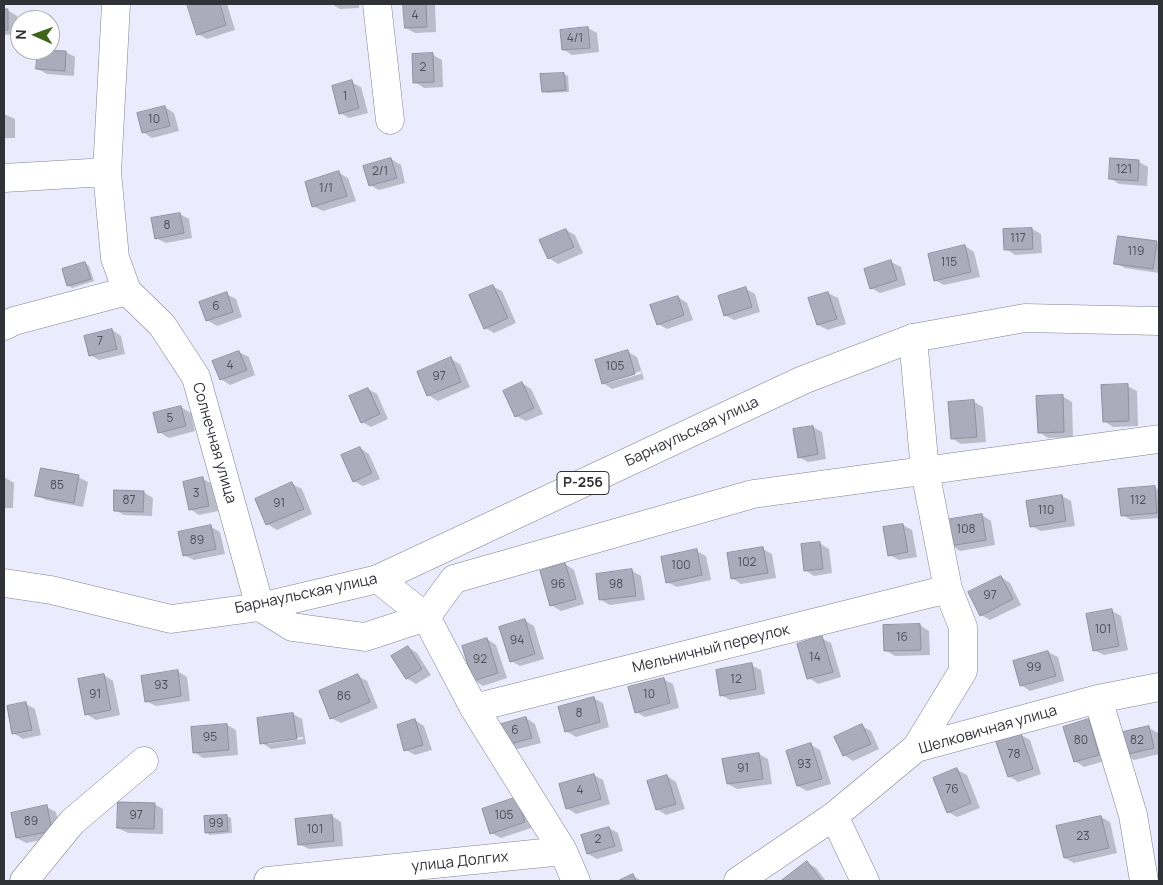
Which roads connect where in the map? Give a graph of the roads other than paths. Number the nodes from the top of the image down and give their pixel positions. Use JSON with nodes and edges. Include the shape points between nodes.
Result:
{"nodes":[{"id":1,"x":116,"y":4,"type":"edge"},
{"id":2,"x":377,"y":4,"type":"edge"},
{"id":3,"x":390,"y":120,"type":"dead end"},
{"id":4,"x":107,"y":172,"type":"junction"},
{"id":5,"x":4,"y":178,"type":"edge"},
{"id":6,"x":127,"y":291,"type":"junction"},
{"id":7,"x":1159,"y":321,"type":"edge"},
{"id":8,"x":4,"y":326,"type":"edge"},
{"id":9,"x":913,"y":338,"type":"junction"},
{"id":10,"x":1159,"y":439,"type":"edge"},
{"id":11,"x":925,"y":471,"type":"junction"},
{"id":12,"x":378,"y":579,"type":"junction"},
{"id":13,"x":4,"y":583,"type":"edge"},
{"id":14,"x":948,"y":589,"type":"junction"},
{"id":15,"x":260,"y":607,"type":"junction"},
{"id":16,"x":426,"y":617,"type":"junction"},
{"id":17,"x":1159,"y":687,"type":"edge"},
{"id":18,"x":1098,"y":699,"type":"junction"},
{"id":19,"x":474,"y":708,"type":"junction"},
{"id":20,"x":916,"y":748,"type":"junction"},
{"id":21,"x":144,"y":761,"type":"dead end"},
{"id":22,"x":834,"y":816,"type":"junction"},
{"id":23,"x":562,"y":851,"type":"junction"},
{"id":24,"x":24,"y":881,"type":"edge"},
{"id":25,"x":268,"y":881,"type":"edge"},
{"id":26,"x":576,"y":881,"type":"edge"},
{"id":27,"x":738,"y":881,"type":"edge"},
{"id":28,"x":865,"y":881,"type":"edge"},
{"id":29,"x":1144,"y":881,"type":"edge"}],
"edges":[{"from":1,"to":4,"type":"street","name":"Солнечная улица"},
{"from":2,"to":3,"type":"street"},
{"from":4,"to":5,"type":"street"},
{"from":4,"to":6,"type":"street","name":"Солнечная улица","via":[[115,258]]},
{"from":6,"to":8,"type":"street"},
{"from":6,"to":15,"type":"street","name":"Солнечная улица","via":[[162,324],[196,377]]},
{"from":7,"to":9,"type":"street","name":"Барнаульская улица","number":"Р-256","via":[[1025,318]]},
{"from":9,"to":11,"type":"street"},
{"from":9,"to":12,"type":"street","name":"Барнаульская улица","number":"Р-256","via":[[803,380]]},
{"from":10,"to":11,"type":"street"},
{"from":11,"to":14,"type":"street"},
{"from":11,"to":16,"type":"street","via":[[753,494],[454,580]]},
{"from":12,"to":15,"type":"street","name":"Барнаульская улица","number":"Р-256"},
{"from":12,"to":16,"type":"street"},
{"from":13,"to":15,"type":"street","name":"Барнаульская улица","number":"Р-256","via":[[51,590],[171,618]]},
{"from":14,"to":19,"type":"street","name":"Мельничный переулок"},
{"from":14,"to":20,"type":"street","via":[[963,627],[963,671]]},
{"from":15,"to":16,"type":"street","via":[[292,627],[365,637]]},
{"from":16,"to":19,"type":"street"},
{"from":17,"to":18,"type":"street","name":"Шелковичная улица"},
{"from":18,"to":20,"type":"street","name":"Шелковичная улица"},
{"from":18,"to":29,"type":"street","via":[[1133,815]]},
{"from":19,"to":23,"type":"street"},
{"from":20,"to":22,"type":"street","name":"Шелковичная улица"},
{"from":21,"to":24,"type":"street","via":[[72,822]]},
{"from":22,"to":27,"type":"street","name":"Шелковичная улица"},
{"from":22,"to":28,"type":"street"},
{"from":23,"to":25,"type":"street","name":"улица Долгих"},
{"from":23,"to":26,"type":"street"}]}
